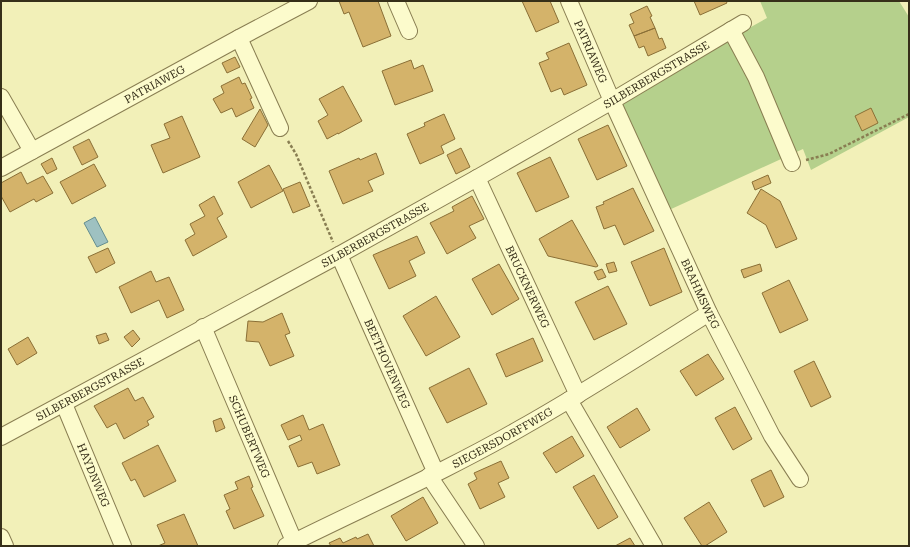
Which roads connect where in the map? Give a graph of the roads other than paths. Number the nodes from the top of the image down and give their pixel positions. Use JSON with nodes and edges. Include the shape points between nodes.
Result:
{"nodes":[{"id":1,"x":396,"y":1,"type":"edge"},
{"id":2,"x":569,"y":1,"type":"edge"},
{"id":3,"x":305,"y":2,"type":"edge"},
{"id":4,"x":409,"y":31,"type":"dead end"},
{"id":5,"x":239,"y":38,"type":"junction"},
{"id":6,"x":1,"y":97,"type":"edge"},
{"id":7,"x":612,"y":101,"type":"junction"},
{"id":8,"x":280,"y":128,"type":"road end"},
{"id":9,"x":32,"y":151,"type":"junction"},
{"id":10,"x":792,"y":163,"type":"road end"},
{"id":11,"x":1,"y":168,"type":"edge"},
{"id":12,"x":477,"y":178,"type":"junction"},
{"id":13,"x":339,"y":255,"type":"junction"},
{"id":14,"x":709,"y":313,"type":"junction"},
{"id":15,"x":204,"y":327,"type":"junction"},
{"id":16,"x":573,"y":398,"type":"junction"},
{"id":17,"x":64,"y":404,"type":"junction"},
{"id":18,"x":1,"y":437,"type":"edge"},
{"id":19,"x":433,"y":474,"type":"junction"},
{"id":20,"x":800,"y":479,"type":"dead end"},
{"id":21,"x":1,"y":538,"type":"edge"},
{"id":22,"x":292,"y":545,"type":"edge"},
{"id":23,"x":5,"y":546,"type":"edge"},
{"id":24,"x":123,"y":546,"type":"edge"},
{"id":25,"x":476,"y":546,"type":"edge"},
{"id":26,"x":654,"y":546,"type":"edge"}],
"edges":[{"from":1,"to":4,"type":"street"},
{"from":2,"to":7,"type":"street","name":"PATRIAWEG"},
{"from":3,"to":5,"type":"street","name":"PATRIAWEG"},
{"from":5,"to":8,"type":"street"},
{"from":5,"to":9,"type":"street","name":"PATRIAWEG"},
{"from":6,"to":9,"type":"street"},
{"from":7,"to":10,"type":"street","name":"SILBERBERGSTRASSE","via":[[737,26]]},
{"from":7,"to":12,"type":"street","name":"SILBERBERGSTRASSE"},
{"from":7,"to":14,"type":"street","name":"BRAHMSWEG"},
{"from":9,"to":11,"type":"street","name":"PATRIAWEG"},
{"from":12,"to":13,"type":"street","name":"SILBERBERGSTRASSE"},
{"from":12,"to":16,"type":"street","name":"BRUCKNERWEG"},
{"from":13,"to":15,"type":"street","name":"SILBERBERGSTRASSE"},
{"from":13,"to":19,"type":"street","name":"BEETHOVENWEG"},
{"from":14,"to":16,"type":"street","name":"SIEGERSDORFFWEG"},
{"from":14,"to":20,"type":"street","name":"BRAHMSWEG","via":[[772,436]]},
{"from":15,"to":17,"type":"street","name":"SILBERBERGSTRASSE"},
{"from":15,"to":22,"type":"street","name":"SCHUBERTWEG"},
{"from":16,"to":19,"type":"street","name":"SIEGERSDORFFWEG"},
{"from":16,"to":26,"type":"street","name":"BRUCKNERWEG"},
{"from":17,"to":18,"type":"street","name":"SILBERBERGSTRASSE"},
{"from":17,"to":24,"type":"street","name":"HAYDNWEG"},
{"from":19,"to":22,"type":"street","name":"SIEGERSDORFFWEG"},
{"from":19,"to":25,"type":"street","name":"BEETHOVENWEG"},
{"from":21,"to":23,"type":"street"}]}
